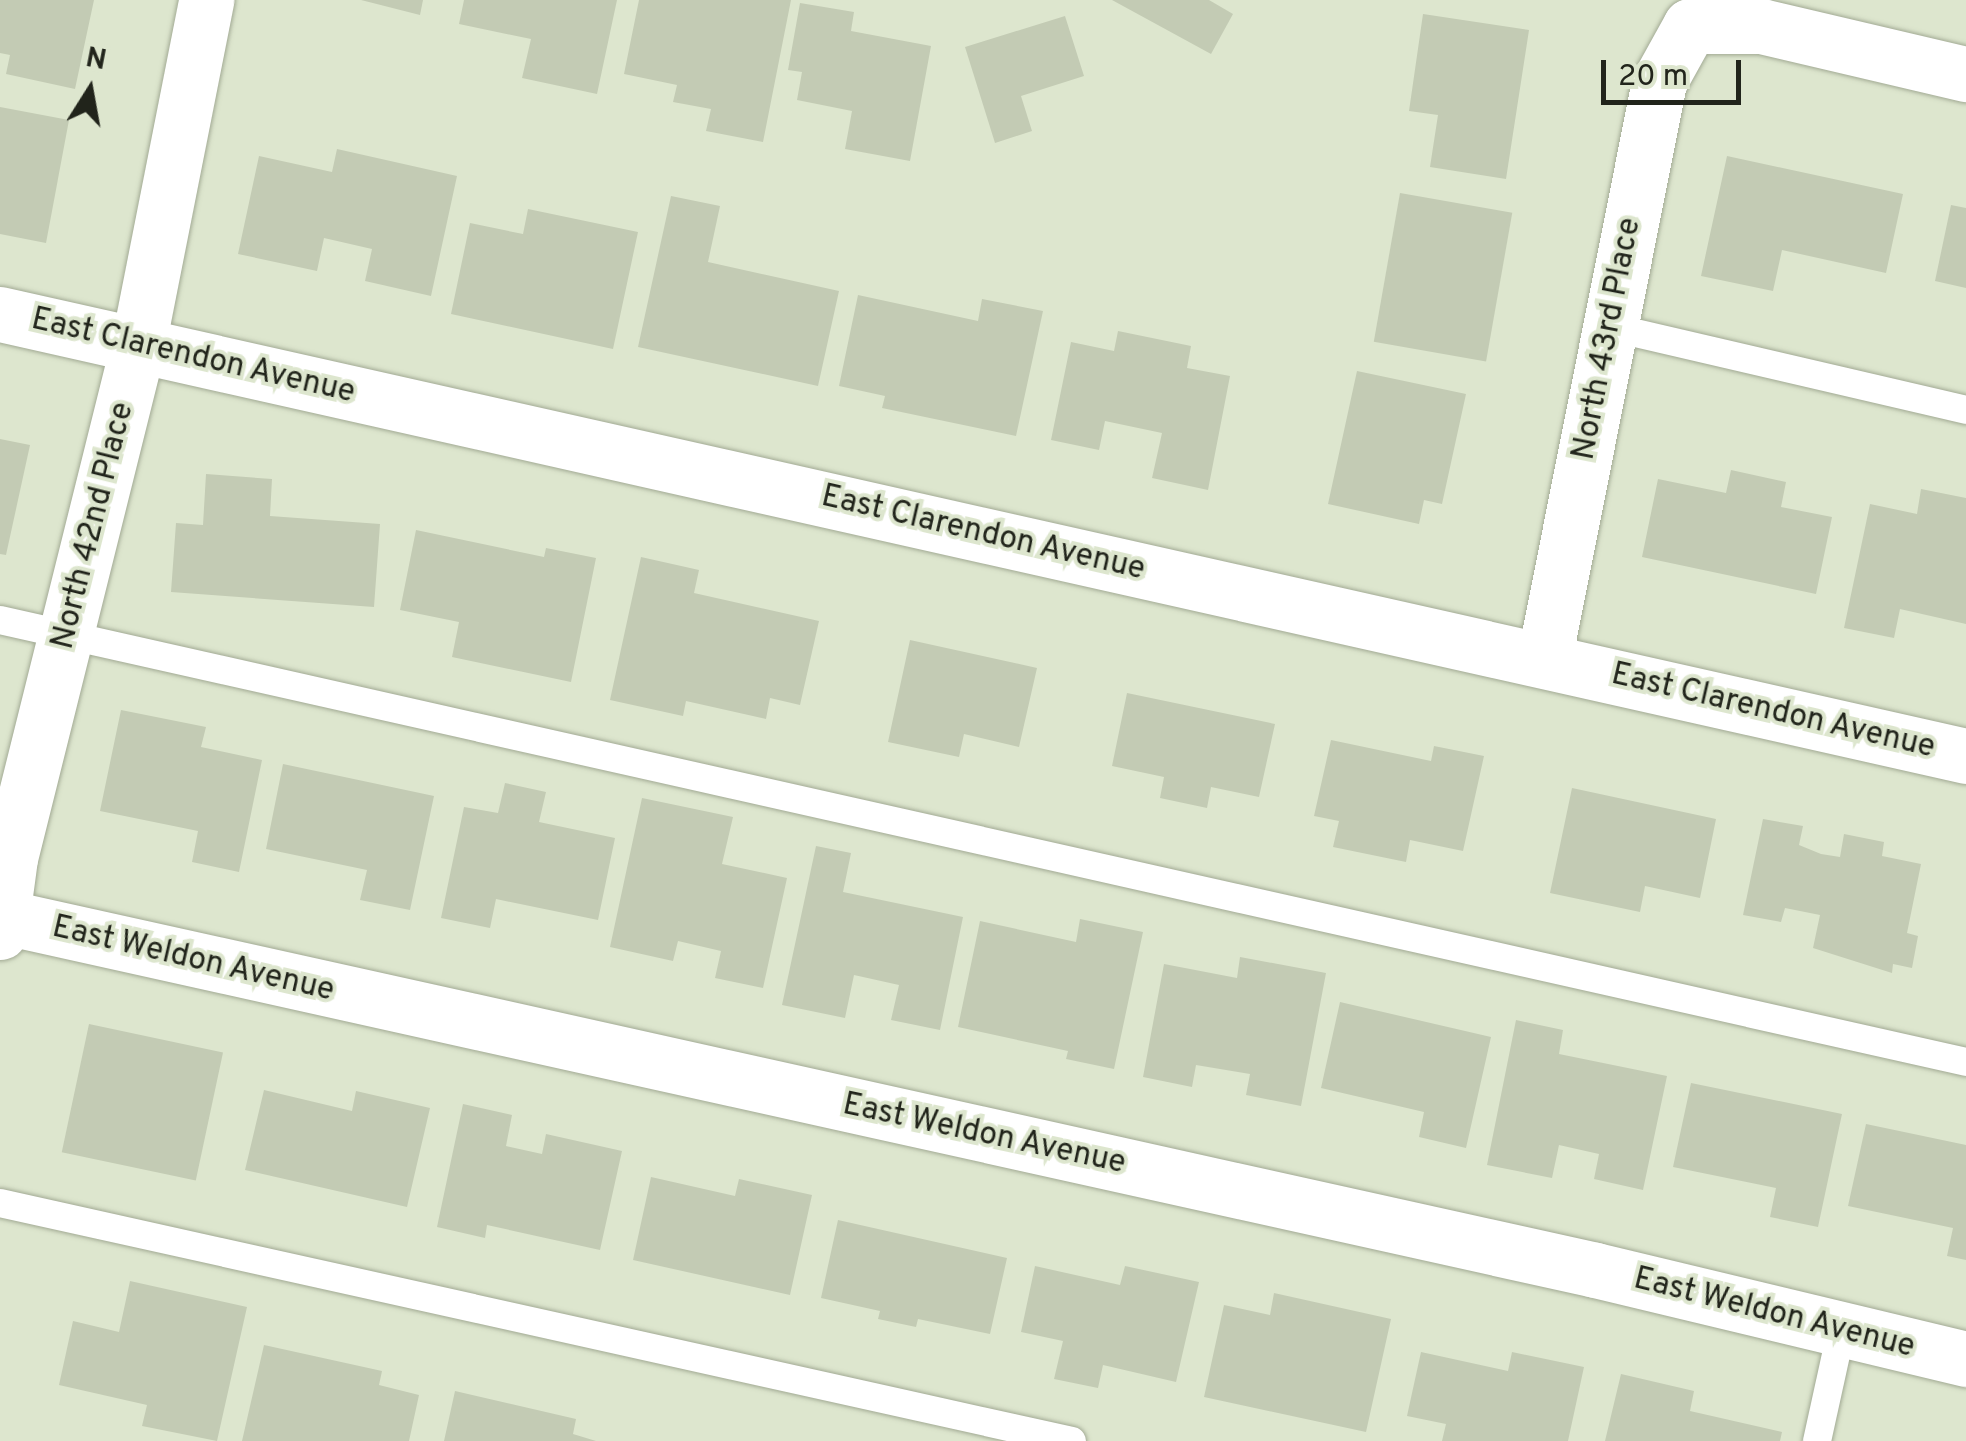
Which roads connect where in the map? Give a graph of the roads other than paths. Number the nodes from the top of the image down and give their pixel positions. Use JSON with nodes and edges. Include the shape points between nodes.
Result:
{"nodes":[{"id":1,"x":206,"y":0,"type":"edge"},
{"id":2,"x":1966,"y":74,"type":"edge"},
{"id":3,"x":0,"y":314,"type":"edge"},
{"id":4,"x":1610,"y":328,"type":"junction"},
{"id":5,"x":138,"y":345,"type":"junction"},
{"id":6,"x":1966,"y":410,"type":"edge"},
{"id":7,"x":0,"y":620,"type":"edge"},
{"id":8,"x":68,"y":636,"type":"junction"},
{"id":9,"x":1544,"y":660,"type":"junction"},
{"id":10,"x":1966,"y":756,"type":"edge"},
{"id":11,"x":1,"y":922,"type":"edge"},
{"id":12,"x":1966,"y":1062,"type":"edge"},
{"id":13,"x":0,"y":1203,"type":"edge"},
{"id":14,"x":1841,"y":1332,"type":"junction"},
{"id":15,"x":1966,"y":1360,"type":"edge"},
{"id":16,"x":1072,"y":1441,"type":"edge"},
{"id":17,"x":1816,"y":1441,"type":"edge"}],
"edges":[{"from":1,"to":5,"type":"street","name":"North 42nd Place"},
{"from":2,"to":4,"type":"street","name":"North 43rd Place","via":[[1761,26],[1690,26],[1660,82]]},
{"from":3,"to":5,"type":"street","name":"East Clarendon Avenue"},
{"from":4,"to":6,"type":"lane"},
{"from":4,"to":9,"type":"street","name":"North 43rd Place"},
{"from":5,"to":8,"type":"street","name":"North 42nd Place"},
{"from":5,"to":9,"type":"street","name":"East Clarendon Avenue"},
{"from":7,"to":8,"type":"lane"},
{"from":8,"to":11,"type":"street","name":"North 42nd Place","via":[[10,858]]},
{"from":8,"to":12,"type":"lane"},
{"from":9,"to":10,"type":"street","name":"East Clarendon Avenue"},
{"from":11,"to":14,"type":"street","name":"East Weldon Avenue","via":[[1595,1270]]},
{"from":13,"to":16,"type":"lane"},
{"from":14,"to":15,"type":"street","name":"East Weldon Avenue"},
{"from":14,"to":17,"type":"lane"}]}
